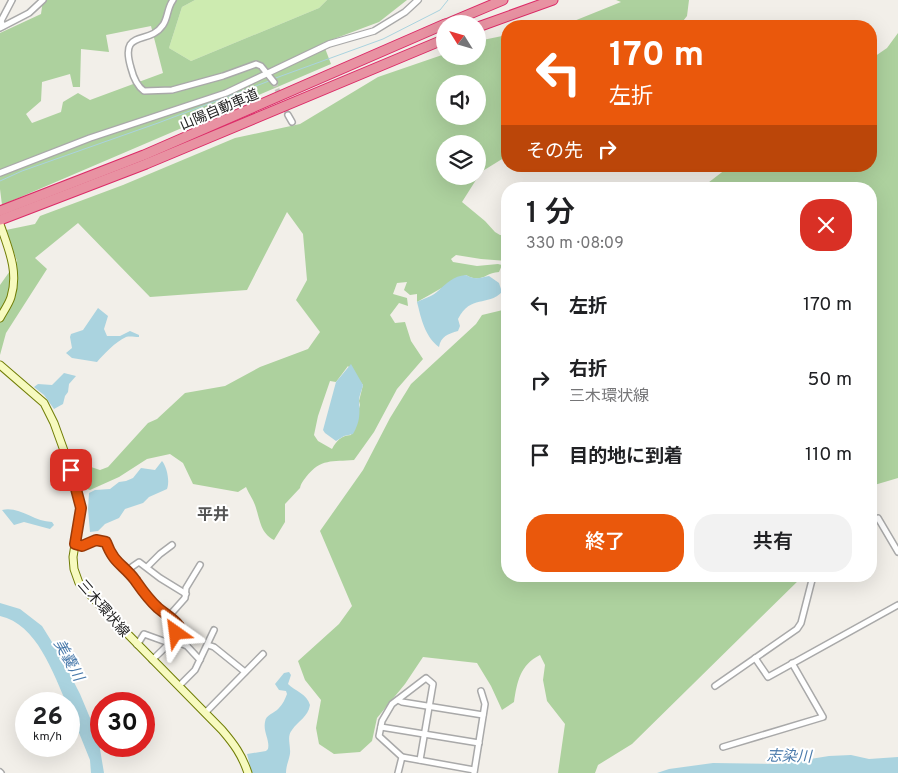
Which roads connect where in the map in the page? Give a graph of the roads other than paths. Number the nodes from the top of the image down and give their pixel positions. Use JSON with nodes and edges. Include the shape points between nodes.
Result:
{"nodes":[{"id":1,"x":12,"y":0,"type":"edge"},
{"id":2,"x":43,"y":0,"type":"edge"},
{"id":3,"x":173,"y":0,"type":"edge"},
{"id":4,"x":418,"y":0,"type":"edge"},
{"id":5,"x":503,"y":0,"type":"edge"},
{"id":6,"x":553,"y":0,"type":"edge"},
{"id":7,"x":467,"y":15,"type":"edge"},
{"id":8,"x":486,"y":23,"type":"edge"},
{"id":9,"x":1,"y":27,"type":"edge"},
{"id":10,"x":436,"y":28,"type":"edge"},
{"id":11,"x":436,"y":43,"type":"edge"},
{"id":12,"x":268,"y":74,"type":"junction"},
{"id":13,"x":274,"y":82,"type":"tunnel mouth"},
{"id":14,"x":288,"y":115,"type":"tunnel mouth"},
{"id":15,"x":292,"y":122,"type":"dead end"},
{"id":16,"x":0,"y":173,"type":"edge"},
{"id":17,"x":1,"y":217,"type":"edge"},
{"id":18,"x":0,"y":318,"type":"edge"},
{"id":19,"x":0,"y":365,"type":"edge"},
{"id":20,"x":877,"y":518,"type":"edge"},
{"id":21,"x":75,"y":544,"type":"junction"},
{"id":22,"x":172,"y":545,"type":"dead end"},
{"id":23,"x":898,"y":550,"type":"edge"},
{"id":24,"x":200,"y":565,"type":"dead end"},
{"id":25,"x":147,"y":567,"type":"junction"},
{"id":26,"x":126,"y":571,"type":"junction"},
{"id":27,"x":811,"y":582,"type":"edge"},
{"id":28,"x":186,"y":594,"type":"junction"},
{"id":29,"x":898,"y":605,"type":"edge"},
{"id":30,"x":169,"y":616,"type":"junction"},
{"id":31,"x":214,"y":630,"type":"dead end"},
{"id":32,"x":170,"y":641,"type":"junction"},
{"id":33,"x":137,"y":645,"type":"junction"},
{"id":34,"x":208,"y":645,"type":"junction"},
{"id":35,"x":263,"y":654,"type":"dead end"},
{"id":36,"x":755,"y":658,"type":"junction"},
{"id":37,"x":152,"y":660,"type":"junction"},
{"id":38,"x":200,"y":660,"type":"junction"},
{"id":39,"x":792,"y":664,"type":"junction"},
{"id":40,"x":244,"y":672,"type":"junction"},
{"id":41,"x":179,"y":686,"type":"junction"},
{"id":42,"x":715,"y":686,"type":"dead end"},
{"id":43,"x":481,"y":691,"type":"dead end"},
{"id":44,"x":398,"y":700,"type":"junction"},
{"id":45,"x":429,"y":706,"type":"junction"},
{"id":46,"x":205,"y":713,"type":"junction"},
{"id":47,"x":483,"y":715,"type":"junction"},
{"id":48,"x":381,"y":727,"type":"junction"},
{"id":49,"x":425,"y":734,"type":"junction"},
{"id":50,"x":479,"y":743,"type":"junction"},
{"id":51,"x":723,"y":747,"type":"dead end"},
{"id":52,"x":402,"y":757,"type":"junction"},
{"id":53,"x":420,"y":760,"type":"junction"},
{"id":54,"x":450,"y":765,"type":"junction"},
{"id":55,"x":474,"y":771,"type":"edge"},
{"id":56,"x":248,"y":773,"type":"edge"},
{"id":57,"x":398,"y":773,"type":"edge"},
{"id":58,"x":449,"y":773,"type":"edge"}],
"edges":[{"from":1,"to":9,"type":"street"},
{"from":2,"to":9,"type":"street","via":[[29,14]]},
{"from":3,"to":12,"type":"street","via":[[164,24],[127,48],[132,70],[144,92],[172,90],[256,64]]},
{"from":4,"to":12,"type":"street","via":[[374,31],[329,44]]},
{"from":5,"to":7,"type":"highway","name":"山陽自動車道"},
{"from":6,"to":8,"type":"highway"},
{"from":10,"to":17,"type":"highway","name":"山陽自動車道"},
{"from":11,"to":17,"type":"highway","name":"山陽自動車道","via":[[146,164]]},
{"from":12,"to":13,"type":"street"},
{"from":12,"to":16,"type":"street","via":[[226,93],[81,141]]},
{"from":14,"to":15,"type":"street"},
{"from":17,"to":18,"type":"main road","via":[[13,262],[14,280],[11,297]]},
{"from":19,"to":21,"type":"main road","name":"三木環状線","via":[[44,403],[54,423],[81,508]]},
{"from":20,"to":23,"type":"street"},
{"from":21,"to":26,"type":"street","via":[[82,546],[96,540],[106,542],[111,556]]},
{"from":21,"to":33,"type":"main road","name":"三木環状線","via":[[74,569],[79,584]]},
{"from":22,"to":25,"type":"street"},
{"from":24,"to":28,"type":"street","via":[[186,588]]},
{"from":25,"to":26,"type":"street","via":[[139,562]]},
{"from":25,"to":28,"type":"street"},
{"from":26,"to":30,"type":"street","via":[[144,595]]},
{"from":27,"to":36,"type":"street","via":[[797,629]]},
{"from":28,"to":30,"type":"street"},
{"from":29,"to":39,"type":"street"},
{"from":30,"to":32,"type":"street","via":[[179,626]]},
{"from":31,"to":34,"type":"street"},
{"from":32,"to":33,"type":"street","via":[[144,634]]},
{"from":32,"to":37,"type":"street"},
{"from":32,"to":38,"type":"street","via":[[187,646]]},
{"from":33,"to":37,"type":"main road","name":"三木環状線"},
{"from":34,"to":38,"type":"street"},
{"from":34,"to":40,"type":"street"},
{"from":35,"to":40,"type":"street"},
{"from":36,"to":39,"type":"street","via":[[768,677]]},
{"from":36,"to":42,"type":"street"},
{"from":37,"to":41,"type":"main road","name":"三木環状線"},
{"from":38,"to":41,"type":"street"},
{"from":39,"to":51,"type":"street","via":[[823,717]]},
{"from":40,"to":46,"type":"street"},
{"from":41,"to":46,"type":"main road","name":"三木環状線"},
{"from":43,"to":47,"type":"street","via":[[485,704]]},
{"from":44,"to":45,"type":"street"},
{"from":44,"to":45,"type":"street","via":[[426,678],[433,684]]},
{"from":44,"to":48,"type":"street","via":[[386,712]]},
{"from":45,"to":47,"type":"street"},
{"from":45,"to":49,"type":"street"},
{"from":46,"to":56,"type":"main road","name":"三木環状線","via":[[236,746]]},
{"from":47,"to":50,"type":"street"},
{"from":48,"to":49,"type":"street"},
{"from":48,"to":52,"type":"street","via":[[379,736]]},
{"from":49,"to":50,"type":"street"},
{"from":49,"to":53,"type":"street"},
{"from":50,"to":55,"type":"street"},
{"from":52,"to":53,"type":"street"},
{"from":52,"to":57,"type":"street"},
{"from":53,"to":54,"type":"street"},
{"from":54,"to":55,"type":"street"},
{"from":54,"to":58,"type":"street"}]}
